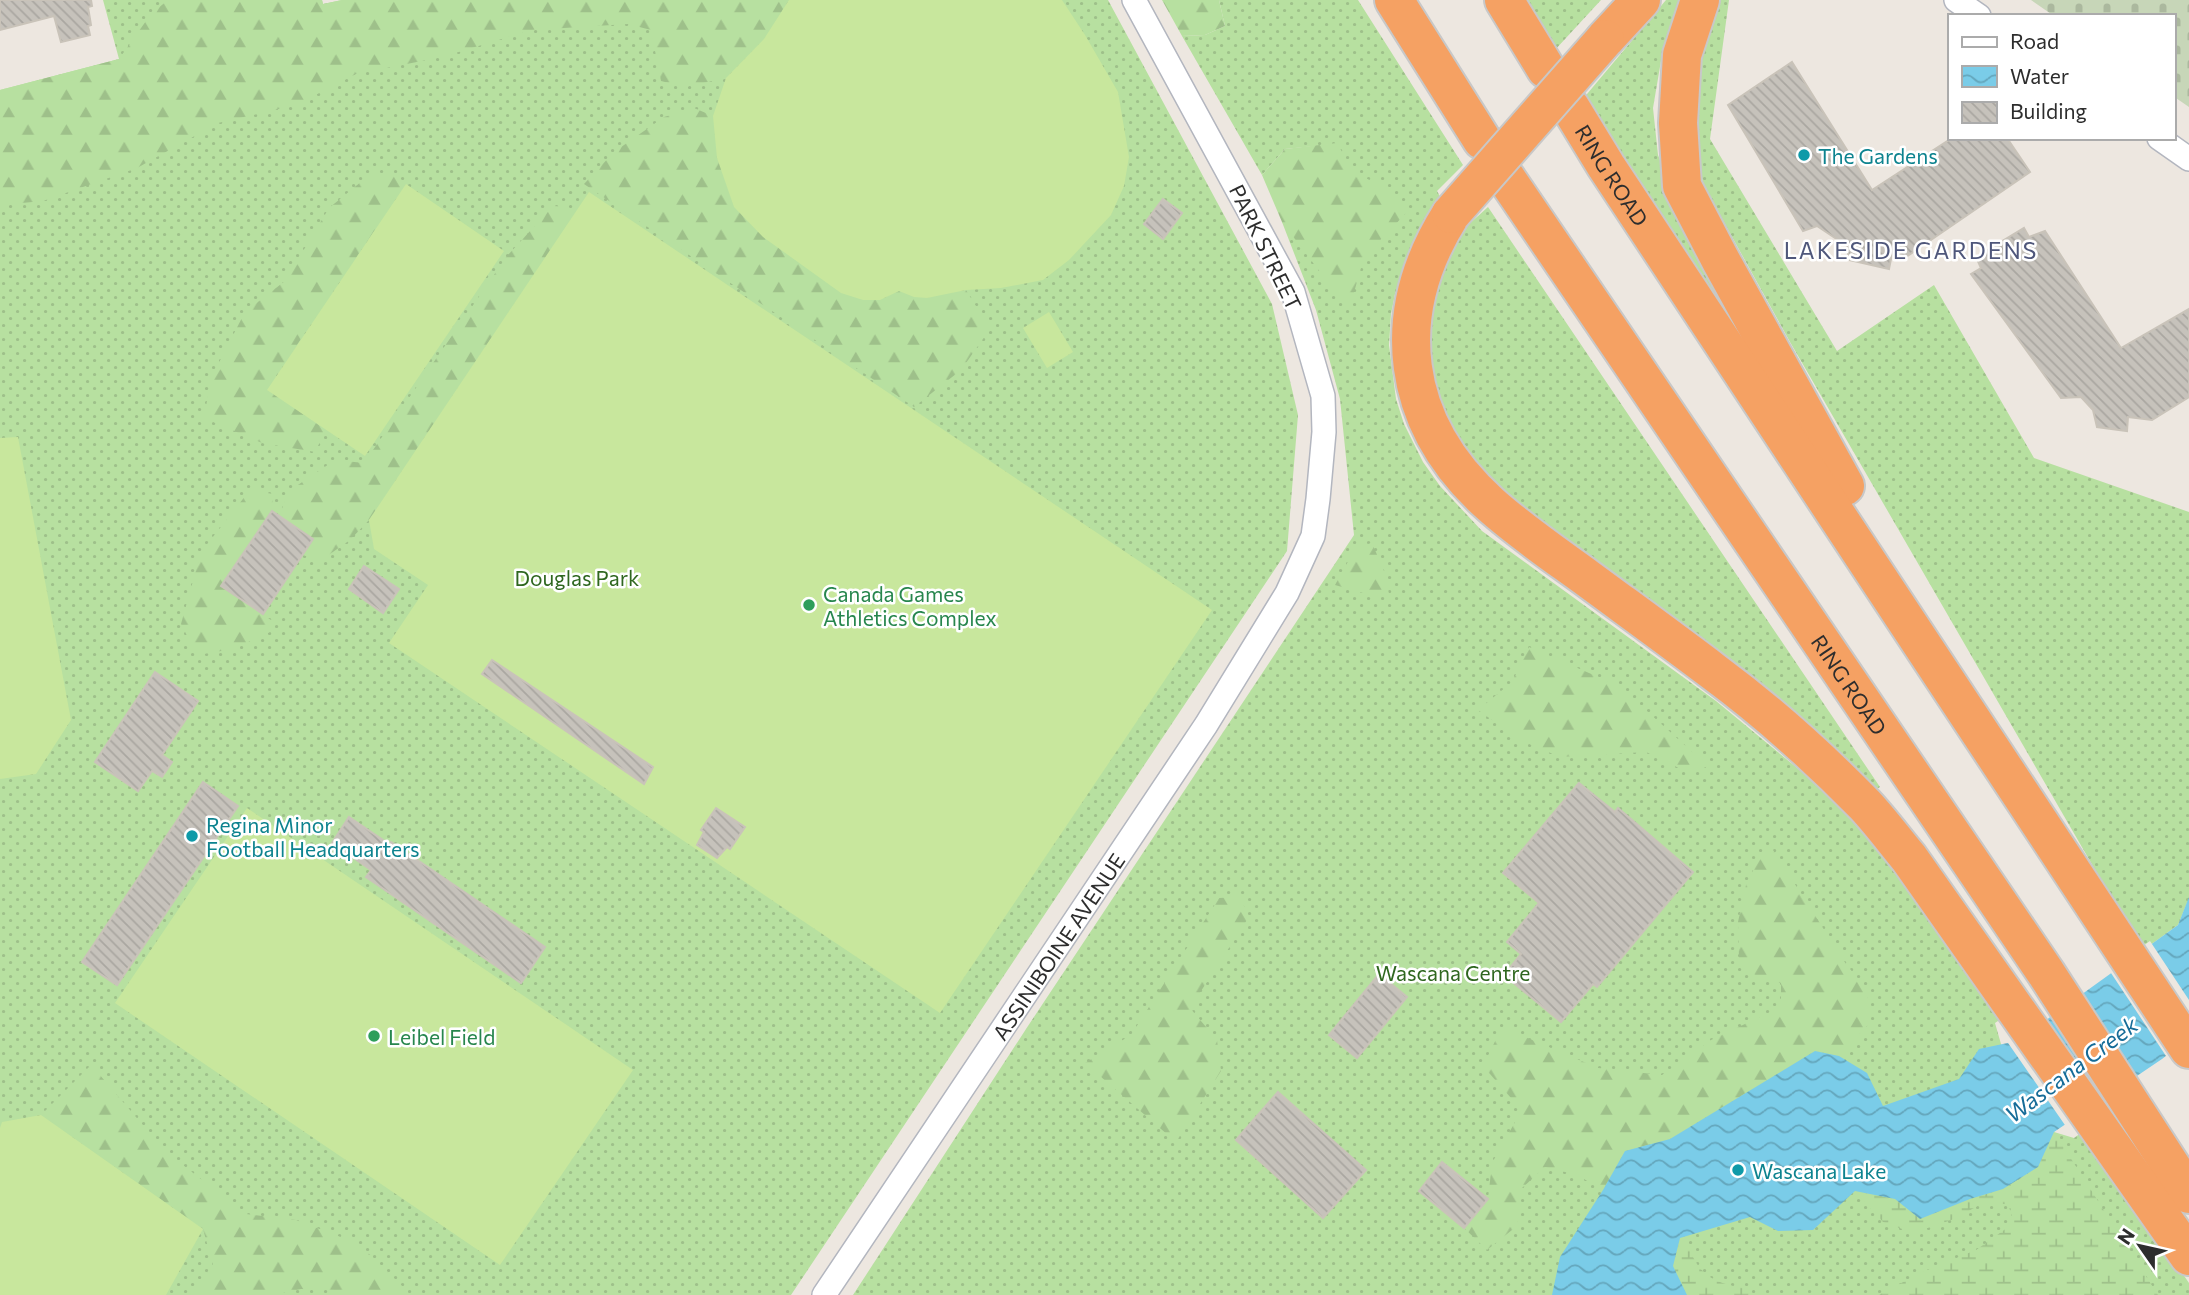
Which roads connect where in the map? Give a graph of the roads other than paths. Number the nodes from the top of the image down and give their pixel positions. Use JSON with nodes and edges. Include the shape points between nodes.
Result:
{"nodes":[{"id":1,"x":1134,"y":0,"type":"edge"},
{"id":2,"x":1394,"y":0,"type":"edge"},
{"id":3,"x":1504,"y":0,"type":"edge"},
{"id":4,"x":1641,"y":0,"type":"edge"},
{"id":5,"x":1700,"y":0,"type":"edge"},
{"id":6,"x":1956,"y":0,"type":"edge"},
{"id":7,"x":1976,"y":14,"type":"edge"},
{"id":8,"x":1546,"y":69,"type":"dead end"},
{"id":9,"x":1570,"y":107,"type":"dead end"},
{"id":10,"x":1482,"y":140,"type":"dead end"},
{"id":11,"x":2162,"y":140,"type":"edge"},
{"id":12,"x":2189,"y":159,"type":"edge"},
{"id":13,"x":1506,"y":178,"type":"dead end"},
{"id":14,"x":1287,"y":593,"type":"joint"},
{"id":15,"x":1997,"y":757,"type":"junction"},
{"id":16,"x":2189,"y":1049,"type":"edge"},
{"id":17,"x":2189,"y":1194,"type":"edge"},
{"id":18,"x":2189,"y":1256,"type":"edge"},
{"id":19,"x":824,"y":1295,"type":"edge"}],
"edges":[{"from":1,"to":14,"type":"street","name":"PARK STREET","via":[[1293,292],[1323,396],[1324,432],[1313,536]]},
{"from":2,"to":10,"type":"highway"},
{"from":3,"to":8,"type":"highway"},
{"from":4,"to":18,"type":"highway","bridge":true,"via":[[1451,214],[1437,237],[1424,264],[1410,332],[1411,362],[1427,415],[1441,445],[1499,511],[1716,673],[1867,807],[2017,1008]]},
{"from":5,"to":15,"type":"highway","via":[[1682,55],[1678,123],[1682,186]]},
{"from":6,"to":7,"type":"street"},
{"from":9,"to":15,"type":"highway","name":"RING ROAD"},
{"from":11,"to":12,"type":"street"},
{"from":13,"to":17,"type":"highway","name":"RING ROAD","via":[[2046,973]]},
{"from":14,"to":19,"type":"street","name":"ASSINIBOINE AVENUE","via":[[1199,736]]},
{"from":15,"to":16,"type":"highway","name":"RING ROAD"}]}
